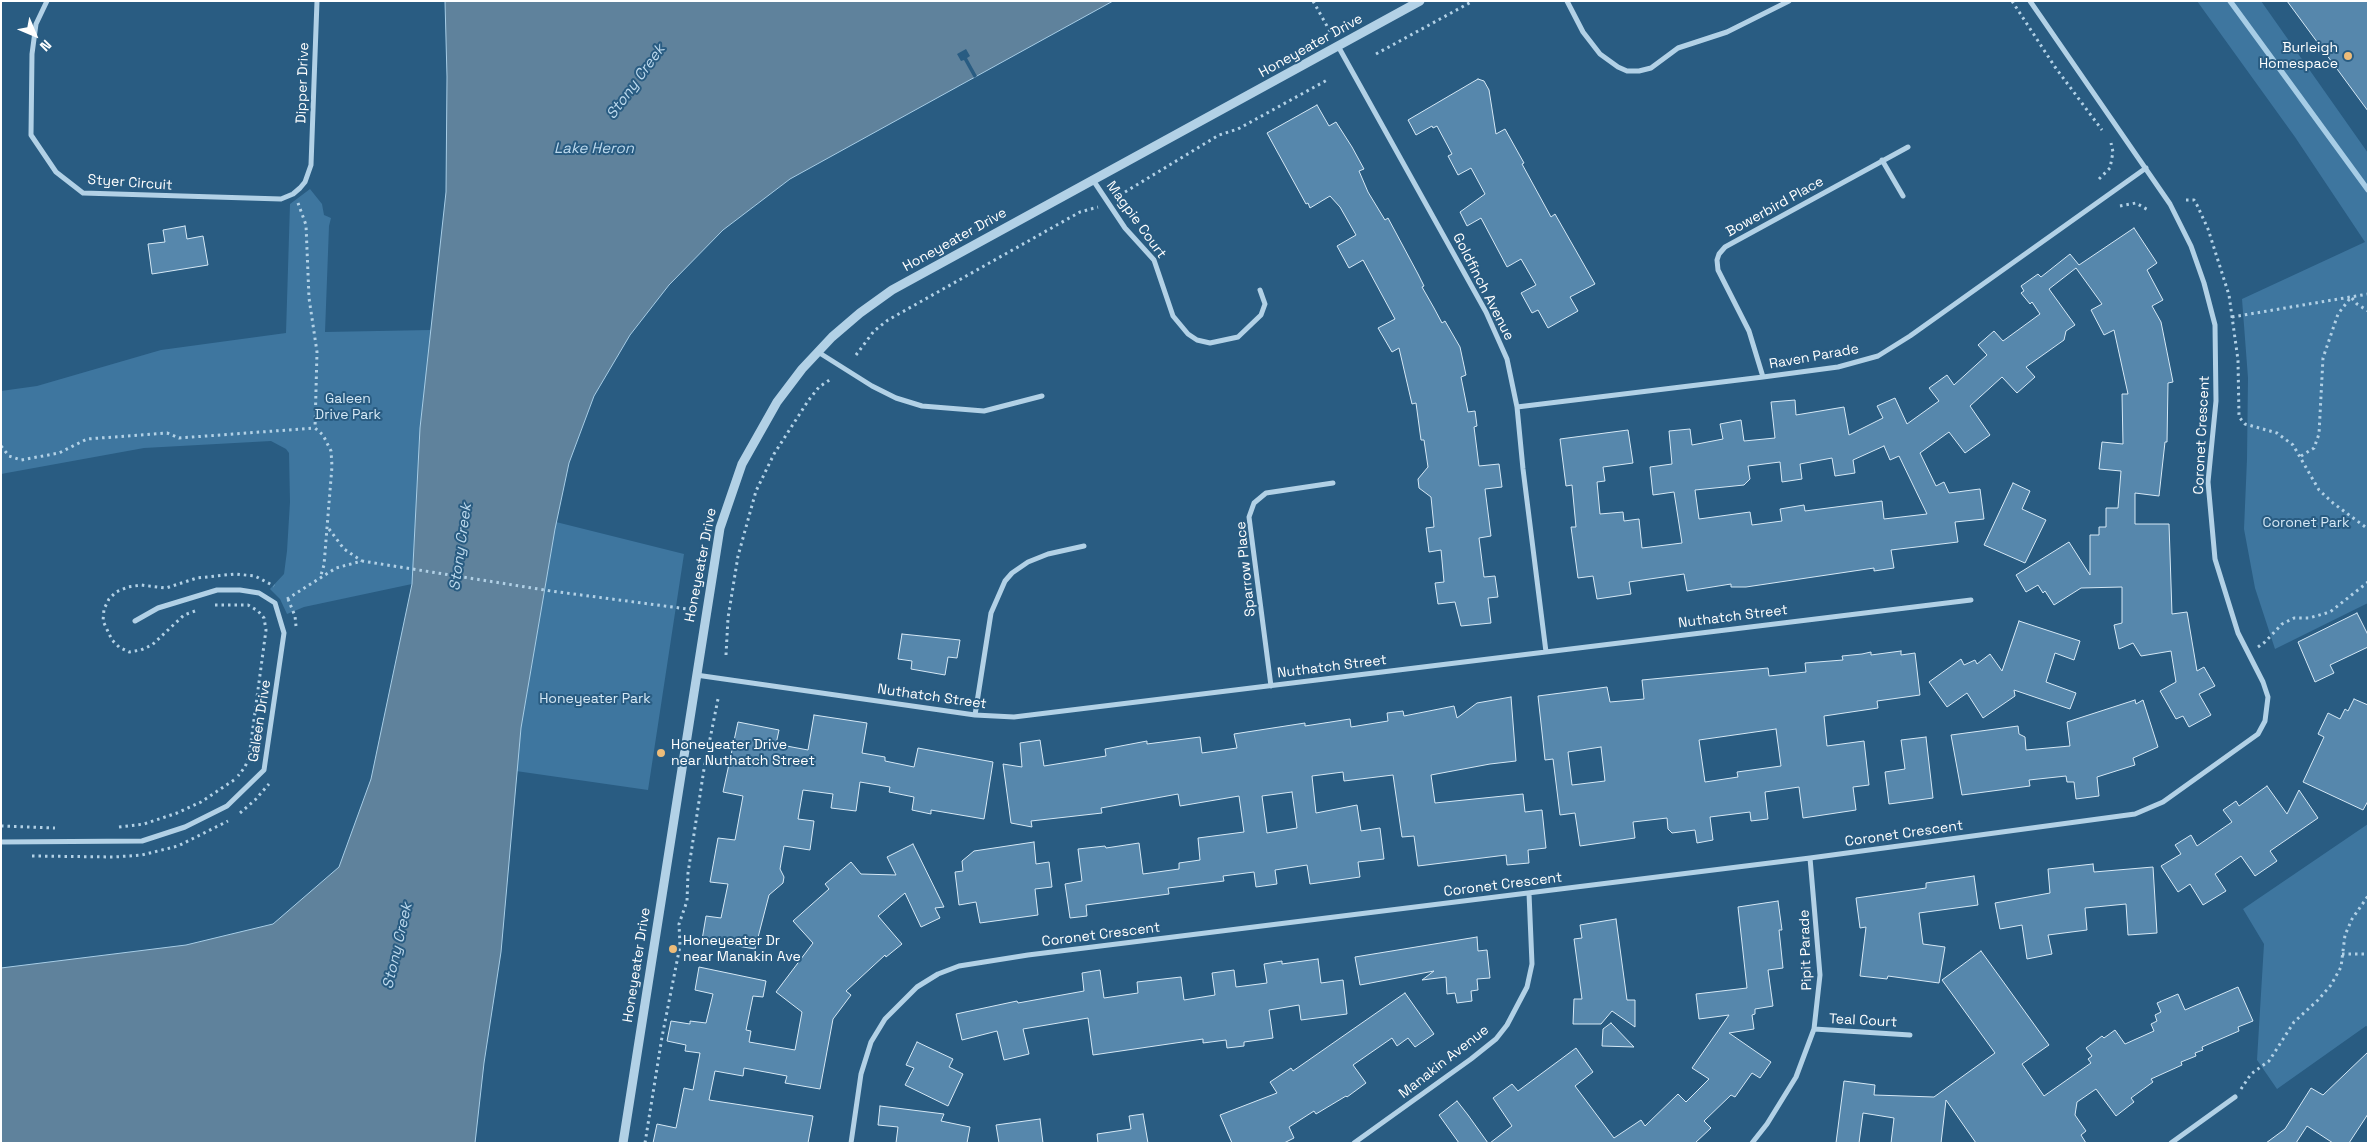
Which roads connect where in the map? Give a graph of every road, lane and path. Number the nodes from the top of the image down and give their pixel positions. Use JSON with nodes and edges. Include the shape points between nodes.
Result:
{"nodes":[{"id":1,"x":47,"y":1,"type":"edge"},
{"id":2,"x":317,"y":1,"type":"edge"},
{"id":3,"x":1313,"y":1,"type":"edge"},
{"id":4,"x":1420,"y":1,"type":"edge"},
{"id":5,"x":1473,"y":1,"type":"edge"},
{"id":6,"x":1567,"y":1,"type":"edge"},
{"id":7,"x":1789,"y":1,"type":"edge"},
{"id":8,"x":2012,"y":1,"type":"edge"},
{"id":9,"x":2030,"y":1,"type":"edge"},
{"id":10,"x":1338,"y":46,"type":"junction"},
{"id":11,"x":1376,"y":54,"type":"dead end"},
{"id":12,"x":1329,"y":79,"type":"dead end"},
{"id":13,"x":1908,"y":146,"type":"dead end"},
{"id":14,"x":1882,"y":160,"type":"junction"},
{"id":15,"x":2146,"y":168,"type":"junction"},
{"id":16,"x":2099,"y":179,"type":"dead end"},
{"id":17,"x":1093,"y":180,"type":"junction"},
{"id":18,"x":1125,"y":192,"type":"dead end"},
{"id":19,"x":293,"y":194,"type":"junction"},
{"id":20,"x":1903,"y":196,"type":"dead end"},
{"id":21,"x":2186,"y":200,"type":"dead end"},
{"id":22,"x":2120,"y":206,"type":"dead end"},
{"id":23,"x":1098,"y":207,"type":"dead end"},
{"id":24,"x":2148,"y":210,"type":"dead end"},
{"id":25,"x":1260,"y":290,"type":"dead end"},
{"id":26,"x":2368,"y":294,"type":"edge"},
{"id":27,"x":2351,"y":297,"type":"junction"},
{"id":28,"x":2368,"y":311,"type":"edge"},
{"id":29,"x":2232,"y":317,"type":"junction"},
{"id":30,"x":818,"y":352,"type":"junction"},
{"id":31,"x":856,"y":355,"type":"dead end"},
{"id":32,"x":1763,"y":377,"type":"junction"},
{"id":33,"x":831,"y":379,"type":"dead end"},
{"id":34,"x":1042,"y":396,"type":"dead end"},
{"id":35,"x":1518,"y":407,"type":"junction"},
{"id":36,"x":315,"y":428,"type":"junction"},
{"id":37,"x":1,"y":446,"type":"edge"},
{"id":38,"x":2301,"y":456,"type":"junction"},
{"id":39,"x":1334,"y":483,"type":"dead end"},
{"id":40,"x":328,"y":528,"type":"junction"},
{"id":41,"x":2368,"y":529,"type":"edge"},
{"id":42,"x":1084,"y":546,"type":"dead end"},
{"id":43,"x":362,"y":561,"type":"junction"},
{"id":44,"x":321,"y":576,"type":"junction"},
{"id":45,"x":2368,"y":582,"type":"edge"},
{"id":46,"x":275,"y":587,"type":"dead end"},
{"id":47,"x":281,"y":592,"type":"dead end"},
{"id":48,"x":288,"y":599,"type":"junction"},
{"id":49,"x":1970,"y":600,"type":"dead end"},
{"id":50,"x":275,"y":604,"type":"junction"},
{"id":51,"x":210,"y":607,"type":"dead end"},
{"id":52,"x":197,"y":610,"type":"dead end"},
{"id":53,"x":706,"y":612,"type":"junction"},
{"id":54,"x":135,"y":621,"type":"dead end"},
{"id":55,"x":296,"y":629,"type":"dead end"},
{"id":56,"x":1546,"y":652,"type":"junction"},
{"id":57,"x":2247,"y":652,"type":"junction"},
{"id":58,"x":726,"y":655,"type":"dead end"},
{"id":59,"x":696,"y":675,"type":"junction"},
{"id":60,"x":1271,"y":686,"type":"junction"},
{"id":61,"x":718,"y":699,"type":"dead end"},
{"id":62,"x":975,"y":715,"type":"junction"},
{"id":63,"x":272,"y":780,"type":"dead end"},
{"id":64,"x":236,"y":815,"type":"dead end"},
{"id":65,"x":230,"y":819,"type":"dead end"},
{"id":66,"x":1,"y":826,"type":"edge"},
{"id":67,"x":110,"y":827,"type":"dead end"},
{"id":68,"x":64,"y":828,"type":"dead end"},
{"id":69,"x":1,"y":842,"type":"edge"},
{"id":70,"x":30,"y":856,"type":"dead end"},
{"id":71,"x":1810,"y":858,"type":"junction"},
{"id":72,"x":1529,"y":893,"type":"junction"},
{"id":73,"x":2368,"y":896,"type":"edge"},
{"id":74,"x":2342,"y":954,"type":"junction"},
{"id":75,"x":2368,"y":954,"type":"edge"},
{"id":76,"x":1814,"y":1029,"type":"junction"},
{"id":77,"x":1910,"y":1034,"type":"dead end"},
{"id":78,"x":2235,"y":1097,"type":"joint"},
{"id":79,"x":624,"y":1143,"type":"edge"},
{"id":80,"x":646,"y":1143,"type":"edge"},
{"id":81,"x":851,"y":1143,"type":"edge"},
{"id":82,"x":1354,"y":1143,"type":"edge"},
{"id":83,"x":1752,"y":1143,"type":"edge"},
{"id":84,"x":2171,"y":1143,"type":"edge"}],
"edges":[{"from":1,"to":19,"type":"street","name":"Styer Circuit","via":[[36,24],[32,54],[32,135],[56,172],[83,193],[280,199]]},
{"from":2,"to":19,"type":"street","name":"Dipper Drive","via":[[311,165],[305,182]]},
{"from":3,"to":10,"type":"path"},
{"from":4,"to":10,"type":"street","name":"Honeyeater Drive"},
{"from":5,"to":11,"type":"path"},
{"from":6,"to":7,"type":"street","via":[[1583,32],[1604,58],[1627,71],[1639,71],[1651,68],[1678,48],[1728,32]]},
{"from":8,"to":16,"type":"path","via":[[2113,145],[2110,168]]},
{"from":9,"to":15,"type":"street","name":"Coronet Crescent"},
{"from":10,"to":17,"type":"street","name":"Honeyeater Drive"},
{"from":10,"to":35,"type":"street","name":"Goldfinch Avenue","via":[[1486,312],[1507,359]]},
{"from":12,"to":18,"type":"path","via":[[1238,129],[1220,135]]},
{"from":13,"to":14,"type":"street","name":"Bowerbird Place"},
{"from":14,"to":20,"type":"street"},
{"from":14,"to":32,"type":"street","name":"Bowerbird Place","via":[[1726,247],[1719,254],[1718,270],[1749,331]]},
{"from":15,"to":32,"type":"street","name":"Raven Parade","via":[[1878,356],[1838,367]]},
{"from":15,"to":57,"type":"street","name":"Coronet Crescent","via":[[2170,204],[2191,246],[2215,325],[2216,401],[2208,482],[2215,559]]},
{"from":17,"to":25,"type":"street","name":"Magpie Court","via":[[1125,228],[1154,260],[1173,316],[1197,340],[1210,343],[1238,337],[1261,315],[1265,304]]},
{"from":17,"to":30,"type":"street","name":"Honeyeater Drive","via":[[892,290],[860,313]]},
{"from":19,"to":36,"type":"path","via":[[305,217],[309,298],[318,360]]},
{"from":21,"to":29,"type":"path","via":[[2194,200],[2208,229]]},
{"from":22,"to":24,"type":"path","via":[[2136,203]]},
{"from":23,"to":31,"type":"path","via":[[1080,212],[888,320],[874,331]]},
{"from":26,"to":27,"type":"path"},
{"from":27,"to":28,"type":"path"},
{"from":27,"to":29,"type":"path"},
{"from":27,"to":38,"type":"path","via":[[2338,314],[2323,358],[2319,434],[2314,448]]},
{"from":29,"to":38,"type":"path","via":[[2238,360],[2239,417],[2245,424],[2277,433],[2293,444]]},
{"from":30,"to":34,"type":"street","via":[[872,386],[922,406],[984,411]]},
{"from":30,"to":53,"type":"street","name":"Honeyeater Drive","via":[[777,402],[742,464],[720,528]]},
{"from":32,"to":35,"type":"street","name":"Raven Parade"},
{"from":33,"to":58,"type":"path","via":[[819,387],[808,401],[774,454],[756,491],[738,556]]},
{"from":35,"to":56,"type":"street","name":"Goldfinch Avenue"},
{"from":36,"to":37,"type":"path","via":[[179,438],[168,433],[87,439],[59,453],[21,460],[10,456]]},
{"from":36,"to":40,"type":"path","via":[[323,435],[331,451]]},
{"from":38,"to":41,"type":"path","via":[[2319,490]]},
{"from":39,"to":60,"type":"street","name":"Sparrow Place","via":[[1266,493],[1254,503],[1249,517]]},
{"from":40,"to":43,"type":"path","via":[[344,549]]},
{"from":40,"to":44,"type":"path"},
{"from":42,"to":62,"type":"street","via":[[1028,562],[1005,581],[992,613]]},
{"from":43,"to":44,"type":"path"},
{"from":43,"to":53,"type":"path"},
{"from":44,"to":48,"type":"path"},
{"from":45,"to":57,"type":"path","via":[[2330,612],[2294,618],[2282,624],[2266,642]]},
{"from":46,"to":52,"type":"path","via":[[254,576],[235,574],[197,578],[166,588],[128,587],[116,592],[109,600],[103,621],[112,640],[129,652],[152,645],[184,615]]},
{"from":47,"to":48,"type":"path"},
{"from":48,"to":50,"type":"path"},
{"from":48,"to":55,"type":"path"},
{"from":49,"to":56,"type":"street","name":"Nuthatch Street"},
{"from":50,"to":54,"type":"street","via":[[259,593],[217,590],[158,608]]},
{"from":50,"to":69,"type":"street","name":"Galeen Drive","via":[[284,633],[264,770],[246,790],[227,806],[185,827],[142,841]]},
{"from":51,"to":67,"type":"path","via":[[248,605],[264,618],[265,642],[246,767],[225,788],[201,802],[144,824]]},
{"from":53,"to":59,"type":"street","name":"Honeyeater Drive"},
{"from":56,"to":60,"type":"street","name":"Nuthatch Street"},
{"from":57,"to":71,"type":"street","name":"Coronet Crescent","via":[[2268,697],[2265,721],[2258,734],[2149,809],[2135,814]]},
{"from":59,"to":62,"type":"street","name":"Nuthatch Street"},
{"from":59,"to":79,"type":"street","name":"Honeyeater Drive"},
{"from":60,"to":62,"type":"street","name":"Nuthatch Street","via":[[1014,717]]},
{"from":61,"to":80,"type":"path","via":[[704,769],[687,901],[679,924],[680,946]]},
{"from":63,"to":64,"type":"path","via":[[260,796]]},
{"from":65,"to":70,"type":"path","via":[[178,846],[142,855],[114,858]]},
{"from":66,"to":68,"type":"path"},
{"from":71,"to":72,"type":"street","name":"Coronet Crescent"},
{"from":71,"to":76,"type":"street","name":"Pipit Parade","via":[[1820,975]]},
{"from":72,"to":81,"type":"street","name":"Coronet Crescent","via":[[959,966],[918,987],[885,1019],[871,1042],[861,1074]]},
{"from":72,"to":82,"type":"street","name":"Manakin Avenue","via":[[1532,964],[1527,988],[1507,1025],[1471,1059]]},
{"from":73,"to":74,"type":"path","via":[[2352,919]]},
{"from":74,"to":75,"type":"path"},
{"from":74,"to":78,"type":"path","via":[[2341,966],[2331,985],[2294,1022],[2269,1061],[2251,1074]]},
{"from":76,"to":77,"type":"street","name":"Teal Court"},
{"from":76,"to":83,"type":"street","name":"Pipit Parade","via":[[1796,1077]]},
{"from":78,"to":84,"type":"street"}]}
